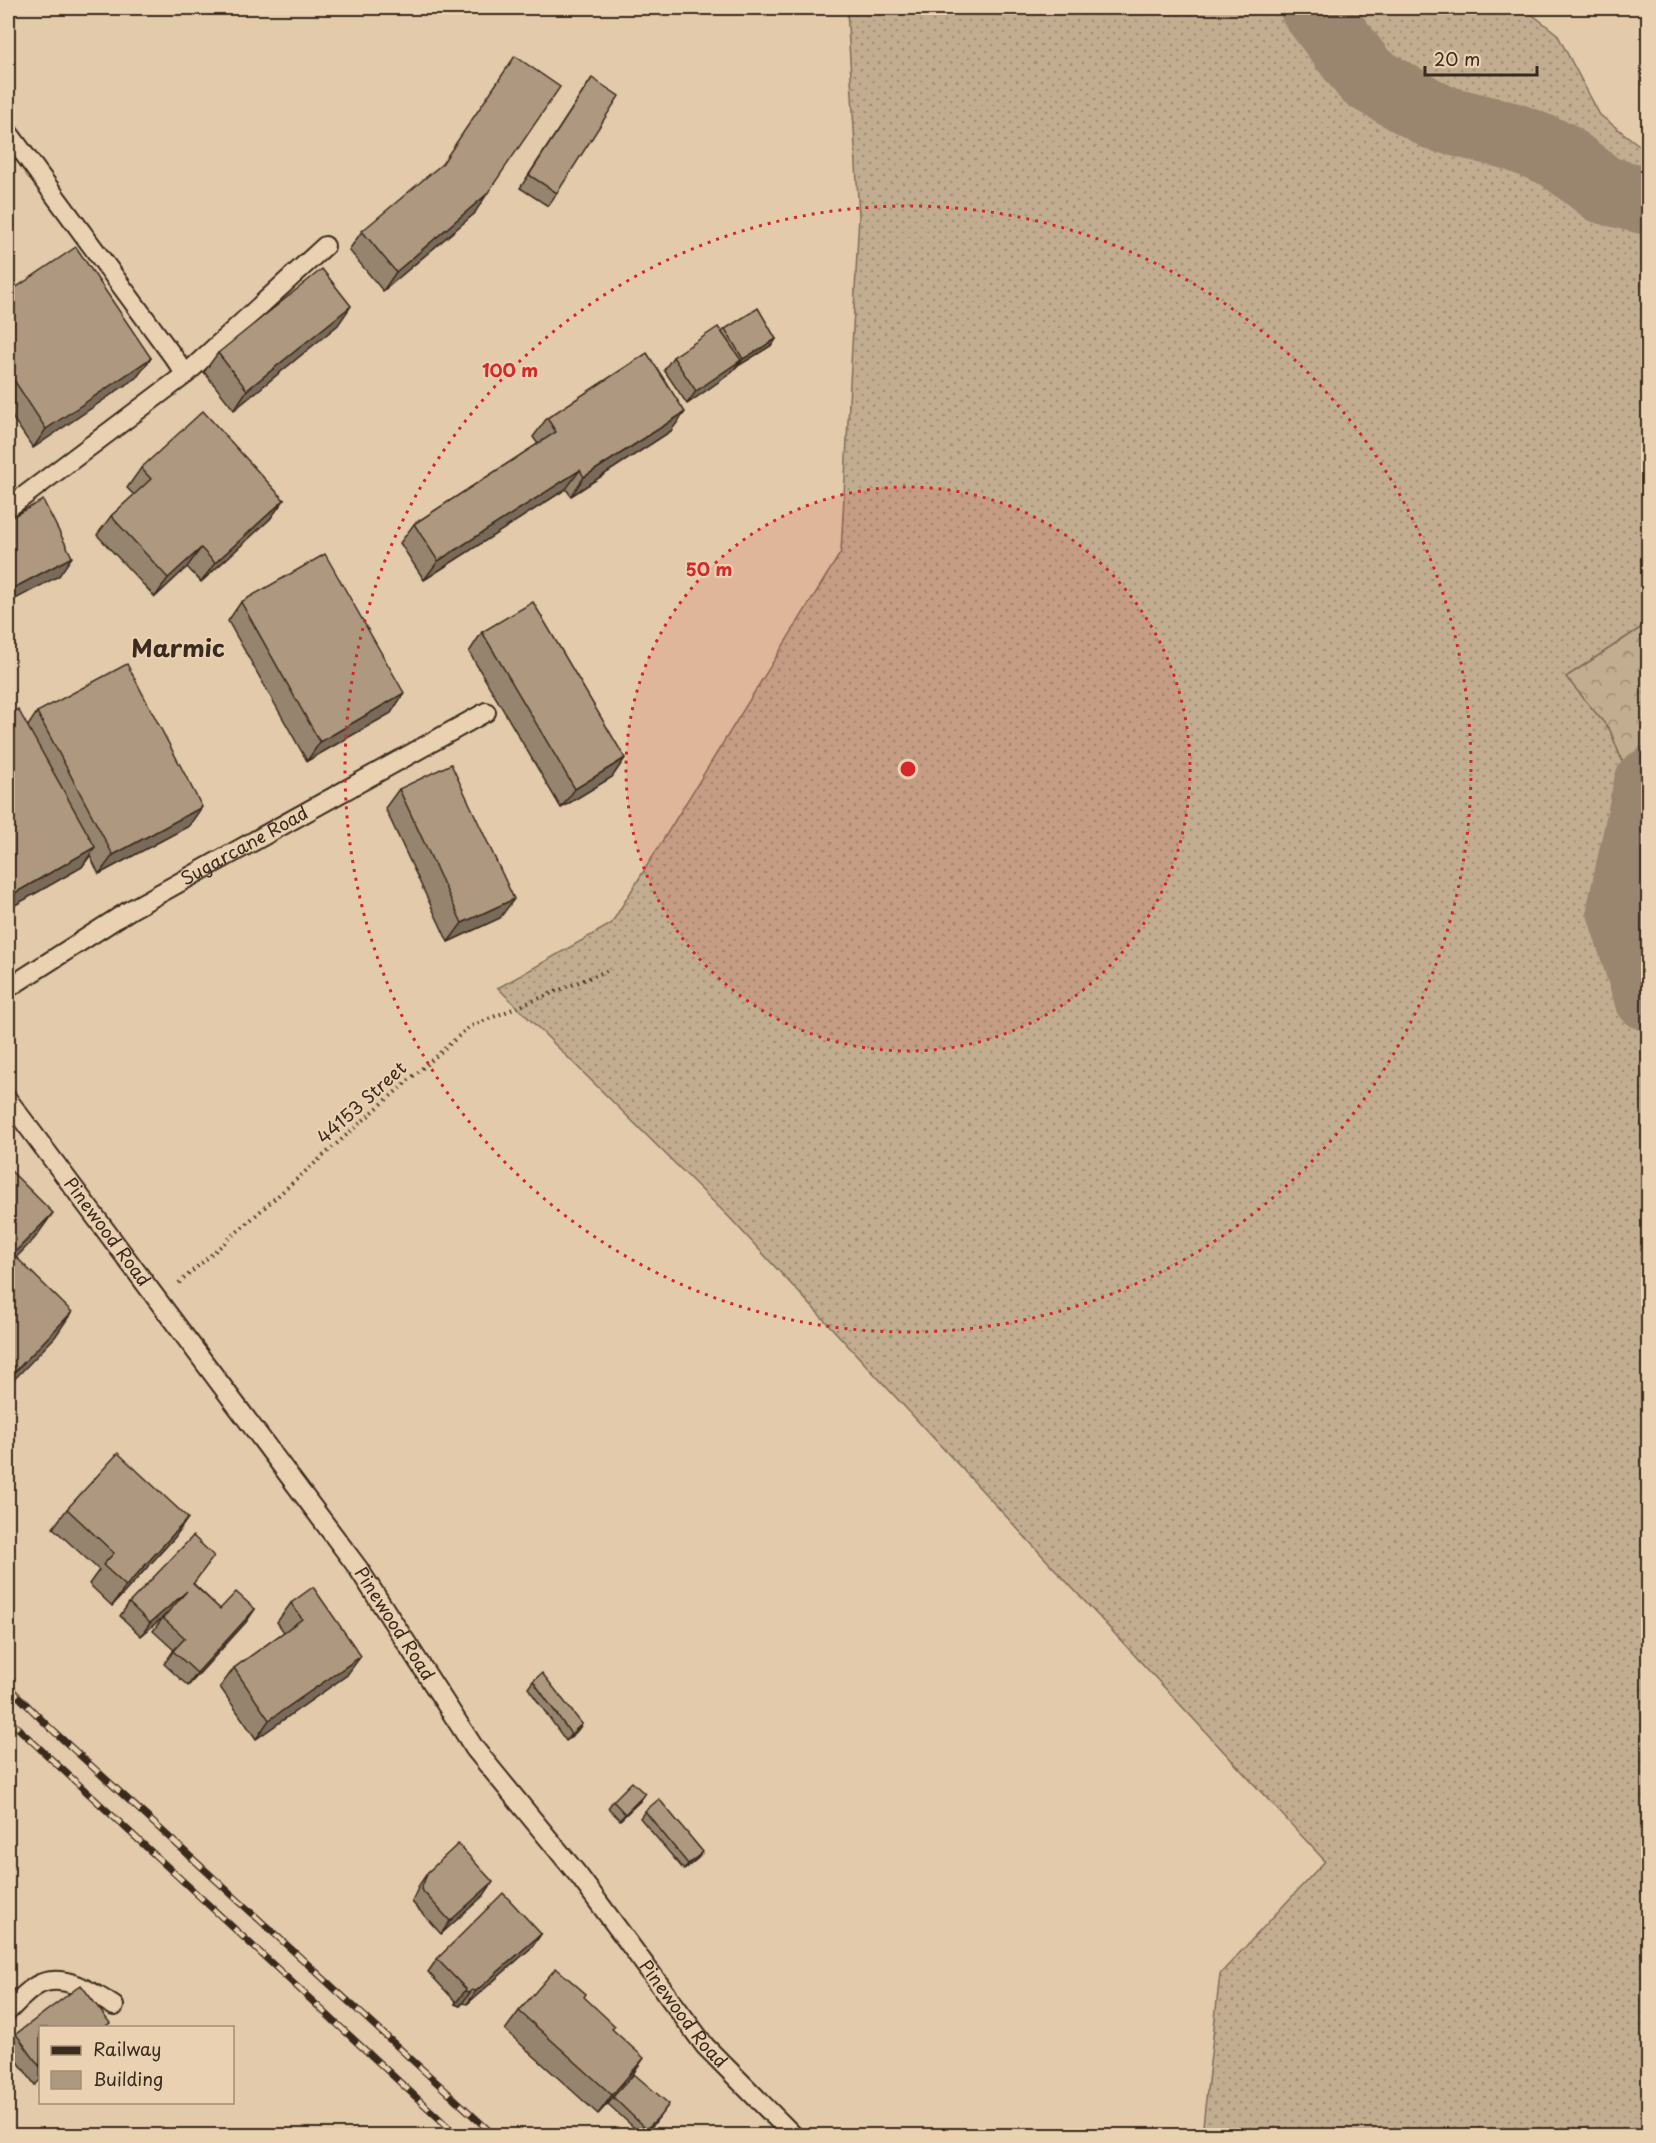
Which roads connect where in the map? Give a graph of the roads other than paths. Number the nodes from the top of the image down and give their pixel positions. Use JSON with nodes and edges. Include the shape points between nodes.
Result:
{"nodes":[{"id":1,"x":8,"y":132,"type":"edge"},
{"id":2,"x":326,"y":246,"type":"dead end"},
{"id":3,"x":186,"y":374,"type":"junction"},
{"id":4,"x":8,"y":508,"type":"edge"},
{"id":5,"x":486,"y":712,"type":"dead end"},
{"id":6,"x":8,"y":988,"type":"edge"},
{"id":7,"x":8,"y":1100,"type":"edge"},
{"id":8,"x":114,"y":2006,"type":"dead end"},
{"id":9,"x":8,"y":2011,"type":"edge"},
{"id":10,"x":794,"y":2136,"type":"edge"}],
"edges":[{"from":1,"to":3,"type":"lane"},
{"from":2,"to":3,"type":"lane"},
{"from":3,"to":4,"type":"lane"},
{"from":5,"to":6,"type":"lane","name":"Sugarcane Road","via":[[130,910]]},
{"from":7,"to":10,"type":"lane","name":"Pinewood Road","via":[[357,1568],[475,1749],[579,1875],[705,2046]]},
{"from":8,"to":9,"type":"lane","via":[[88,1990],[51,1980],[35,1986]]}]}
